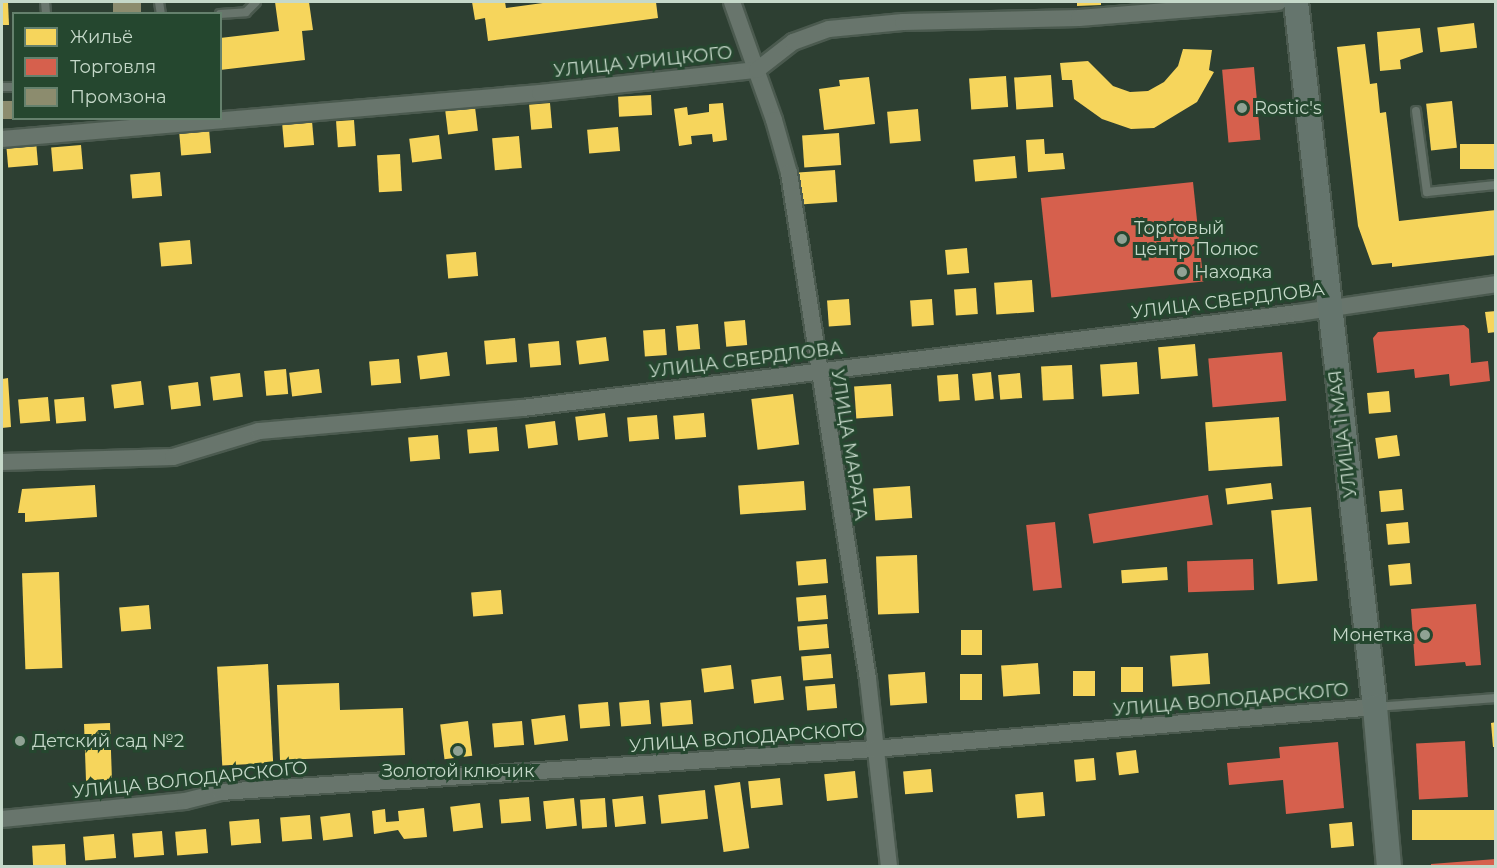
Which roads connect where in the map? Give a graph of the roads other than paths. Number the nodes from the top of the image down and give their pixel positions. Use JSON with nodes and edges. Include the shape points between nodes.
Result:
{"nodes":[{"id":1,"x":256,"y":2,"type":"edge"},
{"id":2,"x":732,"y":2,"type":"edge"},
{"id":3,"x":1278,"y":2,"type":"edge"},
{"id":4,"x":1296,"y":2,"type":"edge"},
{"id":5,"x":222,"y":14,"type":"edge"},
{"id":6,"x":757,"y":70,"type":"junction"},
{"id":7,"x":1416,"y":111,"type":"dead end"},
{"id":8,"x":2,"y":139,"type":"edge"},
{"id":9,"x":1496,"y":185,"type":"edge"},
{"id":10,"x":1496,"y":284,"type":"edge"},
{"id":11,"x":1328,"y":309,"type":"junction"},
{"id":12,"x":817,"y":370,"type":"junction"},
{"id":13,"x":2,"y":462,"type":"edge"},
{"id":14,"x":1496,"y":698,"type":"edge"},
{"id":15,"x":1375,"y":707,"type":"junction"},
{"id":16,"x":874,"y":749,"type":"junction"},
{"id":17,"x":2,"y":819,"type":"edge"},
{"id":18,"x":889,"y":867,"type":"edge"},
{"id":19,"x":1389,"y":867,"type":"edge"}],
"edges":[{"from":1,"to":5,"type":"lane","via":[[246,12]]},
{"from":2,"to":6,"type":"street","name":"УЛИЦА МАРАТА"},
{"from":3,"to":6,"type":"street","name":"УЛИЦА УРИЦКОГО","via":[[1080,18],[903,22],[829,29],[793,42]]},
{"from":4,"to":11,"type":"main road","name":"УЛИЦА 1 МАЯ"},
{"from":6,"to":8,"type":"street","name":"УЛИЦА УРИЦКОГО","via":[[540,93]]},
{"from":6,"to":12,"type":"street","name":"УЛИЦА МАРАТА","via":[[789,173]]},
{"from":7,"to":9,"type":"lane","via":[[1427,192]]},
{"from":10,"to":11,"type":"street","name":"УЛИЦА СВЕРДЛОВА"},
{"from":11,"to":12,"type":"street","name":"УЛИЦА СВЕРДЛОВА"},
{"from":11,"to":15,"type":"main road","name":"УЛИЦА 1 МАЯ"},
{"from":12,"to":13,"type":"street","name":"УЛИЦА СВЕРДЛОВА","via":[[522,408],[259,431],[173,457]]},
{"from":12,"to":16,"type":"street","name":"УЛИЦА МАРАТА","via":[[868,679]]},
{"from":14,"to":15,"type":"lane","name":"УЛИЦА ВОЛОДАРСКОГО"},
{"from":15,"to":16,"type":"street","name":"УЛИЦА ВОЛОДАРСКОГО"},
{"from":15,"to":19,"type":"main road","name":"УЛИЦА 1 МАЯ"},
{"from":16,"to":17,"type":"street","name":"УЛИЦА ВОЛОДАРСКОГО","via":[[220,792],[185,801]]},
{"from":16,"to":18,"type":"street","name":"УЛИЦА МАРАТА"}]}
